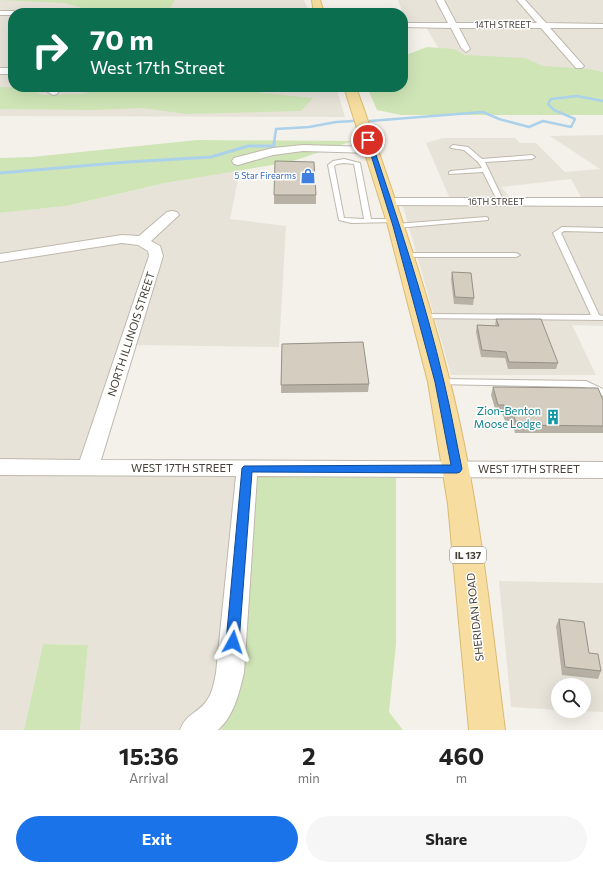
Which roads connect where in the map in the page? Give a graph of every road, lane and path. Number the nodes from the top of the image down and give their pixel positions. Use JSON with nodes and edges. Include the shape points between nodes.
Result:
{"nodes":[{"id":1,"x":440,"y":0,"type":"edge"},
{"id":2,"x":521,"y":0,"type":"edge"},
{"id":3,"x":408,"y":25,"type":"edge"},
{"id":4,"x":454,"y":25,"type":"junction"},
{"id":5,"x":543,"y":25,"type":"junction"},
{"id":6,"x":603,"y":26,"type":"edge"},
{"id":7,"x":466,"y":49,"type":"dead end"},
{"id":8,"x":579,"y":66,"type":"dead end"},
{"id":9,"x":352,"y":92,"type":"edge"},
{"id":10,"x":453,"y":147,"type":"dead end"},
{"id":11,"x":372,"y":150,"type":"junction"},
{"id":12,"x":532,"y":158,"type":"dead end"},
{"id":13,"x":238,"y":161,"type":"dead end"},
{"id":14,"x":481,"y":161,"type":"junction"},
{"id":15,"x":484,"y":170,"type":"junction"},
{"id":16,"x":451,"y":174,"type":"dead end"},
{"id":17,"x":389,"y":202,"type":"junction"},
{"id":18,"x":502,"y":202,"type":"junction"},
{"id":19,"x":603,"y":202,"type":"edge"},
{"id":20,"x":172,"y":215,"type":"dead end"},
{"id":21,"x":486,"y":220,"type":"dead end"},
{"id":22,"x":368,"y":221,"type":"junction"},
{"id":23,"x":395,"y":223,"type":"junction"},
{"id":24,"x":603,"y":230,"type":"edge"},
{"id":25,"x":142,"y":241,"type":"junction"},
{"id":26,"x":405,"y":255,"type":"junction"},
{"id":27,"x":516,"y":255,"type":"dead end"},
{"id":28,"x":0,"y":258,"type":"edge"},
{"id":29,"x":422,"y":316,"type":"junction"},
{"id":30,"x":599,"y":318,"type":"edge"},
{"id":31,"x":439,"y":382,"type":"junction"},
{"id":32,"x":603,"y":393,"type":"edge"},
{"id":33,"x":0,"y":467,"type":"edge"},
{"id":34,"x":88,"y":468,"type":"junction"},
{"id":35,"x":247,"y":468,"type":"junction"},
{"id":36,"x":457,"y":469,"type":"junction"},
{"id":37,"x":603,"y":470,"type":"edge"},
{"id":38,"x":203,"y":724,"type":"edge"},
{"id":39,"x":487,"y":730,"type":"edge"}],
"edges":[{"from":1,"to":4,"type":"street"},
{"from":2,"to":5,"type":"street"},
{"from":3,"to":4,"type":"street","name":"14TH STREET"},
{"from":4,"to":5,"type":"street","name":"14TH STREET"},
{"from":4,"to":7,"type":"street"},
{"from":5,"to":6,"type":"street","name":"14TH STREET"},
{"from":5,"to":8,"type":"street"},
{"from":9,"to":11,"type":"main road","name":"SHERIDAN ROAD","number":"IL 137"},
{"from":10,"to":14,"type":"lane","via":[[466,148]]},
{"from":11,"to":13,"type":"street","via":[[303,148]]},
{"from":11,"to":17,"type":"main road","name":"SHERIDAN ROAD","number":"IL 137"},
{"from":12,"to":14,"type":"lane"},
{"from":14,"to":15,"type":"lane"},
{"from":15,"to":16,"type":"lane"},
{"from":15,"to":18,"type":"lane"},
{"from":17,"to":18,"type":"street","name":"16TH STREET"},
{"from":17,"to":23,"type":"main road","name":"SHERIDAN ROAD","number":"IL 137"},
{"from":18,"to":19,"type":"street","name":"16TH STREET"},
{"from":20,"to":25,"type":"street"},
{"from":21,"to":23,"type":"lane"},
{"from":22,"to":22,"type":"lane","via":[[341,219],[332,165],[335,162],[357,163]]},
{"from":22,"to":23,"type":"lane"},
{"from":23,"to":26,"type":"main road","name":"SHERIDAN ROAD","number":"IL 137"},
{"from":24,"to":30,"type":"lane","via":[[562,229],[557,234]]},
{"from":25,"to":28,"type":"street","via":[[122,239]]},
{"from":25,"to":34,"type":"street","name":"NORTH ILLINOIS STREET","via":[[155,249],[156,256]]},
{"from":26,"to":27,"type":"lane"},
{"from":26,"to":29,"type":"main road","name":"SHERIDAN ROAD","number":"IL 137"},
{"from":29,"to":30,"type":"lane"},
{"from":29,"to":31,"type":"main road","name":"SHERIDAN ROAD","number":"IL 137"},
{"from":31,"to":32,"type":"lane","via":[[586,384]]},
{"from":31,"to":36,"type":"main road","name":"SHERIDAN ROAD","number":"IL 137"},
{"from":33,"to":34,"type":"street","name":"WEST 17TH STREET"},
{"from":34,"to":35,"type":"street","name":"WEST 17TH STREET"},
{"from":35,"to":36,"type":"street","name":"WEST 17TH STREET"},
{"from":35,"to":38,"type":"street","via":[[230,673],[224,699]]},
{"from":36,"to":37,"type":"street","name":"WEST 17TH STREET"},
{"from":36,"to":39,"type":"main road","name":"SHERIDAN ROAD","number":"IL 137"}]}
